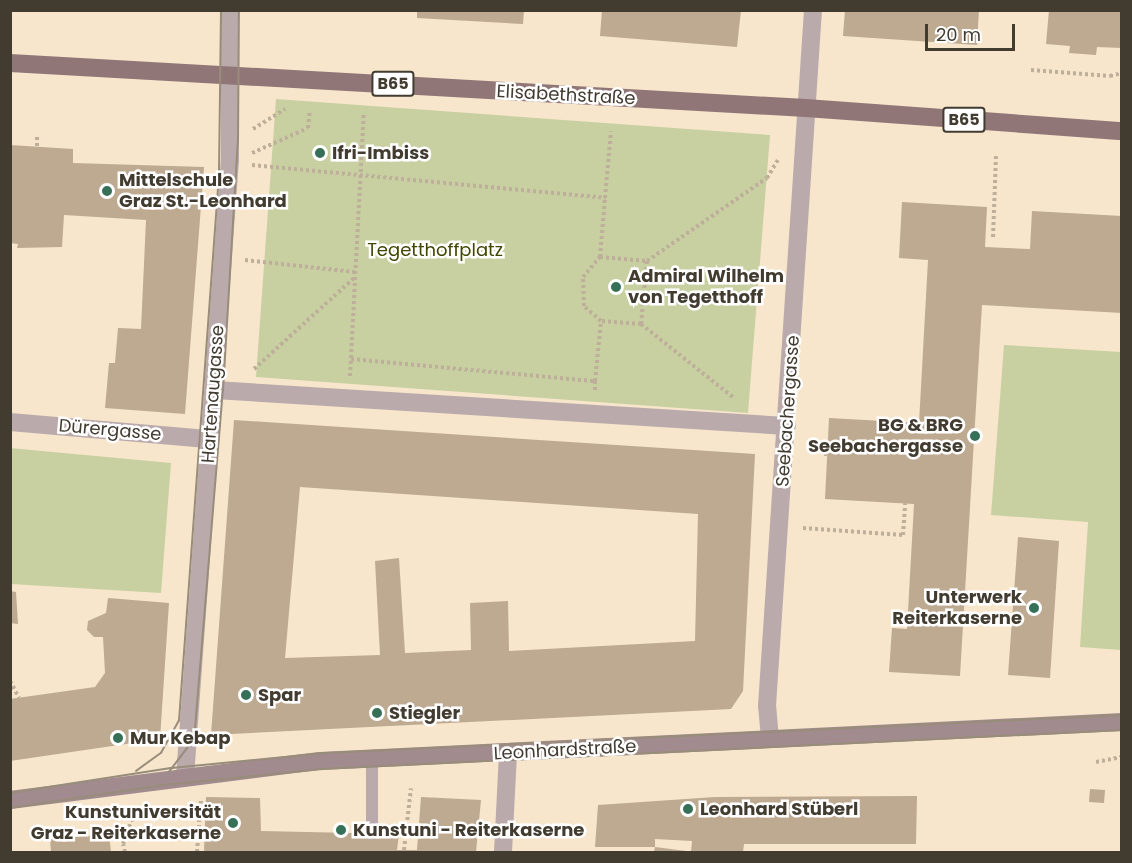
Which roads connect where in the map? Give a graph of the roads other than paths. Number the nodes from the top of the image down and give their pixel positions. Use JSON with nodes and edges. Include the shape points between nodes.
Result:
{"nodes":[{"id":1,"x":230,"y":10,"type":"edge"},
{"id":2,"x":813,"y":10,"type":"edge"},
{"id":3,"x":10,"y":63,"type":"edge"},
{"id":4,"x":232,"y":75,"type":"junction"},
{"id":5,"x":806,"y":108,"type":"junction"},
{"id":6,"x":1122,"y":131,"type":"edge"},
{"id":7,"x":215,"y":390,"type":"junction"},
{"id":8,"x":10,"y":422,"type":"edge"},
{"id":9,"x":787,"y":426,"type":"junction"},
{"id":10,"x":210,"y":439,"type":"junction"},
{"id":11,"x":1122,"y":722,"type":"edge"},
{"id":12,"x":770,"y":739,"type":"junction"},
{"id":13,"x":508,"y":753,"type":"junction"},
{"id":14,"x":372,"y":760,"type":"junction"},
{"id":15,"x":185,"y":777,"type":"junction"},
{"id":16,"x":10,"y":800,"type":"edge"},
{"id":17,"x":372,"y":834,"type":"dead end"},
{"id":18,"x":502,"y":852,"type":"edge"}],
"edges":[{"from":1,"to":4,"type":"street","name":"Hartenaugasse"},
{"from":2,"to":5,"type":"street","name":"Seebachergasse"},
{"from":3,"to":4,"type":"main road","name":"Elisabethstraße","number":"B65"},
{"from":4,"to":5,"type":"main road","name":"Elisabethstraße","number":"B65"},
{"from":4,"to":7,"type":"street","name":"Hartenaugasse"},
{"from":5,"to":6,"type":"main road","name":"Elisabethstraße","number":"B65"},
{"from":5,"to":9,"type":"street","name":"Seebachergasse"},
{"from":7,"to":9,"type":"street"},
{"from":7,"to":10,"type":"street","name":"Hartenaugasse"},
{"from":8,"to":10,"type":"street","name":"Dürergasse"},
{"from":9,"to":12,"type":"street","name":"Seebachergasse","via":[[767,706]]},
{"from":10,"to":15,"type":"street","name":"Hartenaugasse"},
{"from":11,"to":12,"type":"main road","name":"Leonhardstraße"},
{"from":12,"to":13,"type":"main road","name":"Leonhardstraße"},
{"from":13,"to":14,"type":"main road","name":"Leonhardstraße"},
{"from":13,"to":18,"type":"street"},
{"from":14,"to":15,"type":"main road","name":"Leonhardstraße"},
{"from":14,"to":17,"type":"lane"},
{"from":15,"to":16,"type":"main road","name":"Leonhardstraße"}]}
